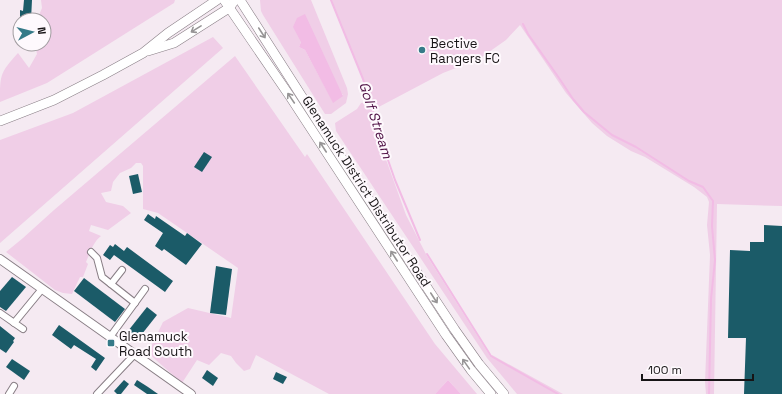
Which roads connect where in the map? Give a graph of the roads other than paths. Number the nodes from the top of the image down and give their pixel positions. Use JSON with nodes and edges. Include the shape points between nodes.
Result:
{"nodes":[{"id":1,"x":217,"y":0,"type":"edge"},
{"id":2,"x":235,"y":0,"type":"edge"},
{"id":3,"x":240,"y":0,"type":"edge"},
{"id":4,"x":226,"y":4,"type":"edge"},
{"id":5,"x":143,"y":53,"type":"junction"},
{"id":6,"x":0,"y":121,"type":"edge"},
{"id":7,"x":91,"y":252,"type":"dead end"},
{"id":8,"x":0,"y":259,"type":"edge"},
{"id":9,"x":122,"y":270,"type":"dead end"},
{"id":10,"x":111,"y":284,"type":"junction"},
{"id":11,"x":42,"y":289,"type":"junction"},
{"id":12,"x":145,"y":289,"type":"dead end"},
{"id":13,"x":135,"y":302,"type":"junction"},
{"id":14,"x":0,"y":313,"type":"edge"},
{"id":15,"x":14,"y":323,"type":"junction"},
{"id":16,"x":23,"y":329,"type":"dead end"},
{"id":17,"x":110,"y":337,"type":"junction"},
{"id":18,"x":134,"y":355,"type":"junction"},
{"id":19,"x":14,"y":386,"type":"dead end"},
{"id":20,"x":9,"y":394,"type":"edge"},
{"id":21,"x":97,"y":394,"type":"edge"},
{"id":22,"x":191,"y":394,"type":"edge"},
{"id":23,"x":491,"y":394,"type":"edge"},
{"id":24,"x":504,"y":394,"type":"edge"}],
"edges":[{"from":1,"to":5,"type":"main road"},
{"from":2,"to":4,"type":"main road"},
{"from":3,"to":24,"type":"main road","name":"Glenamuck District Distributor Road","one_way":true,"via":[[455,330]]},
{"from":4,"to":5,"type":"main road","one_way":true,"via":[[174,43]]},
{"from":23,"to":4,"type":"main road","name":"Glenamuck District Distributor Road","one_way":true,"via":[[446,335],[289,95]]},
{"from":5,"to":6,"type":"main road","via":[[78,89]]},
{"from":7,"to":10,"type":"street","via":[[97,258],[102,277]]},
{"from":8,"to":11,"type":"street"},
{"from":9,"to":10,"type":"street"},
{"from":10,"to":13,"type":"street"},
{"from":11,"to":15,"type":"street"},
{"from":11,"to":17,"type":"street"},
{"from":12,"to":13,"type":"street"},
{"from":13,"to":17,"type":"street"},
{"from":14,"to":15,"type":"street"},
{"from":15,"to":16,"type":"street"},
{"from":17,"to":18,"type":"street"},
{"from":18,"to":21,"type":"street"},
{"from":18,"to":22,"type":"street"},
{"from":19,"to":20,"type":"street"}]}
